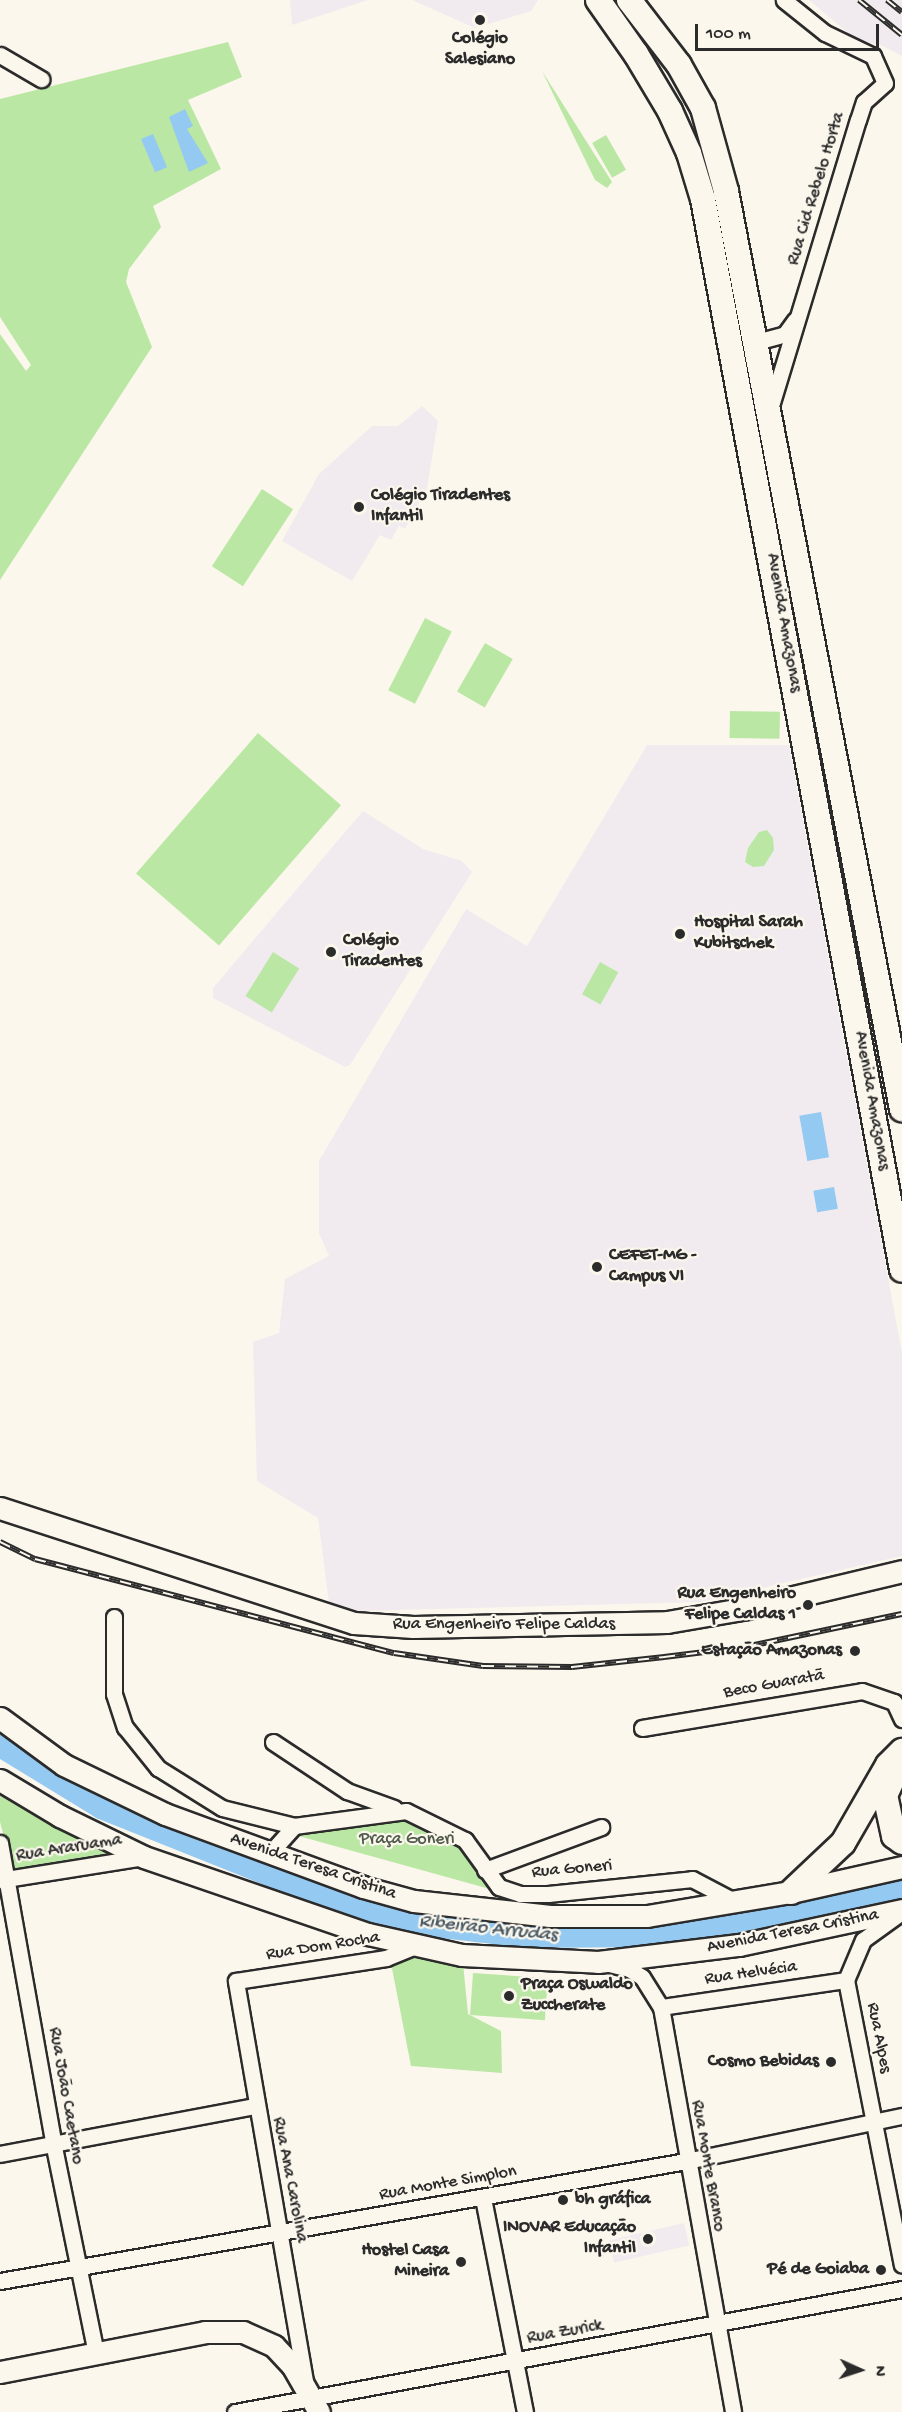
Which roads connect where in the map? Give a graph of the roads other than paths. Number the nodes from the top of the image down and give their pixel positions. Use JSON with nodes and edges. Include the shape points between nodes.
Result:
{"nodes":[{"id":1,"x":598,"y":0,"type":"edge"},
{"id":2,"x":629,"y":0,"type":"edge"},
{"id":3,"x":784,"y":0,"type":"edge"},
{"id":4,"x":0,"y":55,"type":"edge"},
{"id":5,"x":41,"y":79,"type":"dead end"},
{"id":6,"x":799,"y":316,"type":"junction"},
{"id":7,"x":756,"y":342,"type":"junction"},
{"id":8,"x":769,"y":411,"type":"junction"},
{"id":9,"x":745,"y":416,"type":"junction"},
{"id":10,"x":902,"y":1109,"type":"edge"},
{"id":11,"x":902,"y":1270,"type":"edge"},
{"id":12,"x":0,"y":1508,"type":"edge"},
{"id":13,"x":902,"y":1571,"type":"edge"},
{"id":14,"x":114,"y":1617,"type":"dead end"},
{"id":15,"x":0,"y":1718,"type":"edge"},
{"id":16,"x":902,"y":1719,"type":"edge"},
{"id":17,"x":642,"y":1728,"type":"dead end"},
{"id":18,"x":273,"y":1742,"type":"dead end"},
{"id":19,"x":902,"y":1751,"type":"edge"},
{"id":20,"x":902,"y":1765,"type":"edge"},
{"id":21,"x":0,"y":1780,"type":"edge"},
{"id":22,"x":406,"y":1811,"type":"junction"},
{"id":23,"x":294,"y":1826,"type":"junction"},
{"id":24,"x":601,"y":1827,"type":"dead end"},
{"id":25,"x":902,"y":1842,"type":"edge"},
{"id":26,"x":0,"y":1843,"type":"edge"},
{"id":27,"x":270,"y":1853,"type":"junction"},
{"id":28,"x":144,"y":1857,"type":"junction"},
{"id":29,"x":902,"y":1867,"type":"edge"},
{"id":30,"x":484,"y":1870,"type":"junction"},
{"id":31,"x":4,"y":1879,"type":"edge"},
{"id":32,"x":790,"y":1892,"type":"junction"},
{"id":33,"x":736,"y":1902,"type":"junction"},
{"id":34,"x":902,"y":1911,"type":"edge"},
{"id":35,"x":415,"y":1946,"type":"junction"},
{"id":36,"x":598,"y":1962,"type":"junction"},
{"id":37,"x":236,"y":1980,"type":"joint"},
{"id":38,"x":846,"y":1980,"type":"junction"},
{"id":39,"x":661,"y":2007,"type":"junction"},
{"id":40,"x":255,"y":2106,"type":"junction"},
{"id":41,"x":902,"y":2116,"type":"edge"},
{"id":42,"x":874,"y":2122,"type":"junction"},
{"id":43,"x":53,"y":2142,"type":"junction"},
{"id":44,"x":0,"y":2154,"type":"edge"},
{"id":45,"x":686,"y":2161,"type":"junction"},
{"id":46,"x":483,"y":2198,"type":"junction"},
{"id":47,"x":280,"y":2233,"type":"junction"},
{"id":48,"x":902,"y":2265,"type":"edge"},
{"id":49,"x":78,"y":2268,"type":"junction"},
{"id":50,"x":0,"y":2281,"type":"edge"},
{"id":51,"x":902,"y":2289,"type":"edge"},
{"id":52,"x":716,"y":2325,"type":"junction"},
{"id":53,"x":96,"y":2354,"type":"junction"},
{"id":54,"x":515,"y":2362,"type":"junction"},
{"id":55,"x":0,"y":2372,"type":"edge"},
{"id":56,"x":312,"y":2398,"type":"edge"},
{"id":57,"x":235,"y":2412,"type":"edge"},
{"id":58,"x":525,"y":2412,"type":"edge"},
{"id":59,"x":733,"y":2412,"type":"edge"}],
"edges":[{"from":1,"to":9,"type":"main road","name":"Avenida Amazonas","via":[[670,111],[689,153],[703,199]]},
{"from":2,"to":7,"type":"main road","name":"Avenida Amazonas","via":[[679,64],[703,108],[726,191]]},
{"from":3,"to":6,"type":"street","name":"Rua Cid Rebelo Horta","via":[[825,33],[873,56],[885,83],[864,102]]},
{"from":4,"to":5,"type":"street"},
{"from":6,"to":7,"type":"street","name":"Rua Cid Rebelo Horta","via":[[785,334]]},
{"from":6,"to":8,"type":"street","name":"Rua Cid Rebelo Horta"},
{"from":7,"to":8,"type":"main road","name":"Avenida Amazonas"},
{"from":8,"to":9,"type":"street"},
{"from":8,"to":10,"type":"main road","name":"Avenida Amazonas"},
{"from":9,"to":11,"type":"main road","name":"Avenida Amazonas"},
{"from":12,"to":13,"type":"main road","name":"Rua Engenheiro Felipe Caldas","via":[[354,1623],[413,1627],[667,1622],[747,1608]]},
{"from":14,"to":23,"type":"street","via":[[114,1694],[125,1727],[158,1768],[222,1808]]},
{"from":15,"to":27,"type":"main road","name":"Avenida Teresa Cristina","via":[[64,1765],[165,1814]]},
{"from":16,"to":17,"type":"street","name":"Beco Guaratã","via":[[894,1702],[862,1691]]},
{"from":18,"to":22,"type":"street","name":"Rua Goneri","via":[[347,1791]]},
{"from":19,"to":32,"type":"main road","via":[[888,1765],[843,1843]]},
{"from":20,"to":25,"type":"main road","via":[[885,1795],[894,1836]]},
{"from":21,"to":28,"type":"main road","name":"Avenida Teresa Cristina","via":[[60,1816]]},
{"from":22,"to":23,"type":"street"},
{"from":22,"to":30,"type":"street","name":"Rua Goneri","via":[[465,1840]]},
{"from":23,"to":27,"type":"street"},
{"from":24,"to":30,"type":"street"},
{"from":26,"to":31,"type":"street","name":"Rua João Caetano"},
{"from":27,"to":33,"type":"main road","name":"Avenida Teresa Cristina","via":[[363,1887],[414,1901],[469,1908],[596,1917],[647,1916]]},
{"from":28,"to":31,"type":"street","name":"Rua Araruama"},
{"from":28,"to":35,"type":"main road","name":"Avenida Teresa Cristina","via":[[282,1907]]},
{"from":29,"to":32,"type":"main road","name":"Avenida Teresa Cristina"},
{"from":30,"to":33,"type":"street","name":"Rua Goneri","via":[[500,1887],[520,1894],[692,1879]]},
{"from":31,"to":43,"type":"street","name":"Rua João Caetano"},
{"from":32,"to":33,"type":"main road","name":"Avenida Teresa Cristina"},
{"from":34,"to":36,"type":"main road","name":"Avenida Teresa Cristina","via":[[739,1945]]},
{"from":34,"to":38,"type":"street","via":[[863,1940]]},
{"from":35,"to":36,"type":"main road","name":"Avenida Teresa Cristina","via":[[462,1954]]},
{"from":35,"to":37,"type":"street","name":"Rua Dom Rocha","via":[[386,1958]]},
{"from":36,"to":39,"type":"street","name":"Rua Monte Branco","via":[[629,1969],[642,1977]]},
{"from":37,"to":40,"type":"street","name":"Rua Ana Carolina"},
{"from":38,"to":39,"type":"street","name":"Rua Helvécia"},
{"from":38,"to":42,"type":"street","name":"Rua Alpes"},
{"from":39,"to":45,"type":"street","name":"Rua Monte Branco"},
{"from":40,"to":43,"type":"street"},
{"from":40,"to":47,"type":"street","name":"Rua Ana Carolina"},
{"from":41,"to":42,"type":"street","name":"Rua Monte Simplon"},
{"from":42,"to":45,"type":"street","name":"Rua Monte Simplon"},
{"from":42,"to":48,"type":"street","name":"Rua Alpes"},
{"from":43,"to":44,"type":"street"},
{"from":43,"to":49,"type":"street","name":"Rua João Caetano"},
{"from":45,"to":46,"type":"street","name":"Rua Monte Simplon"},
{"from":45,"to":52,"type":"street","name":"Rua Monte Branco"},
{"from":46,"to":47,"type":"street","name":"Rua Monte Simplon"},
{"from":46,"to":54,"type":"street"},
{"from":47,"to":49,"type":"street","name":"Rua Monte Simplon"},
{"from":47,"to":56,"type":"street","name":"Rua Ana Carolina"},
{"from":49,"to":50,"type":"street","name":"Rua Monte Simplon"},
{"from":49,"to":53,"type":"street","name":"Rua João Caetano"},
{"from":51,"to":52,"type":"street","name":"Rua Zurick"},
{"from":52,"to":54,"type":"street","name":"Rua Zurick"},
{"from":52,"to":59,"type":"street","name":"Rua Monte Branco"},
{"from":53,"to":55,"type":"main road"},
{"from":53,"to":56,"type":"main road","via":[[205,2332],[243,2332],[274,2346]]},
{"from":54,"to":56,"type":"street","name":"Rua Zurick"},
{"from":54,"to":58,"type":"street"},
{"from":56,"to":57,"type":"street","name":"Rua Zurick"}]}
